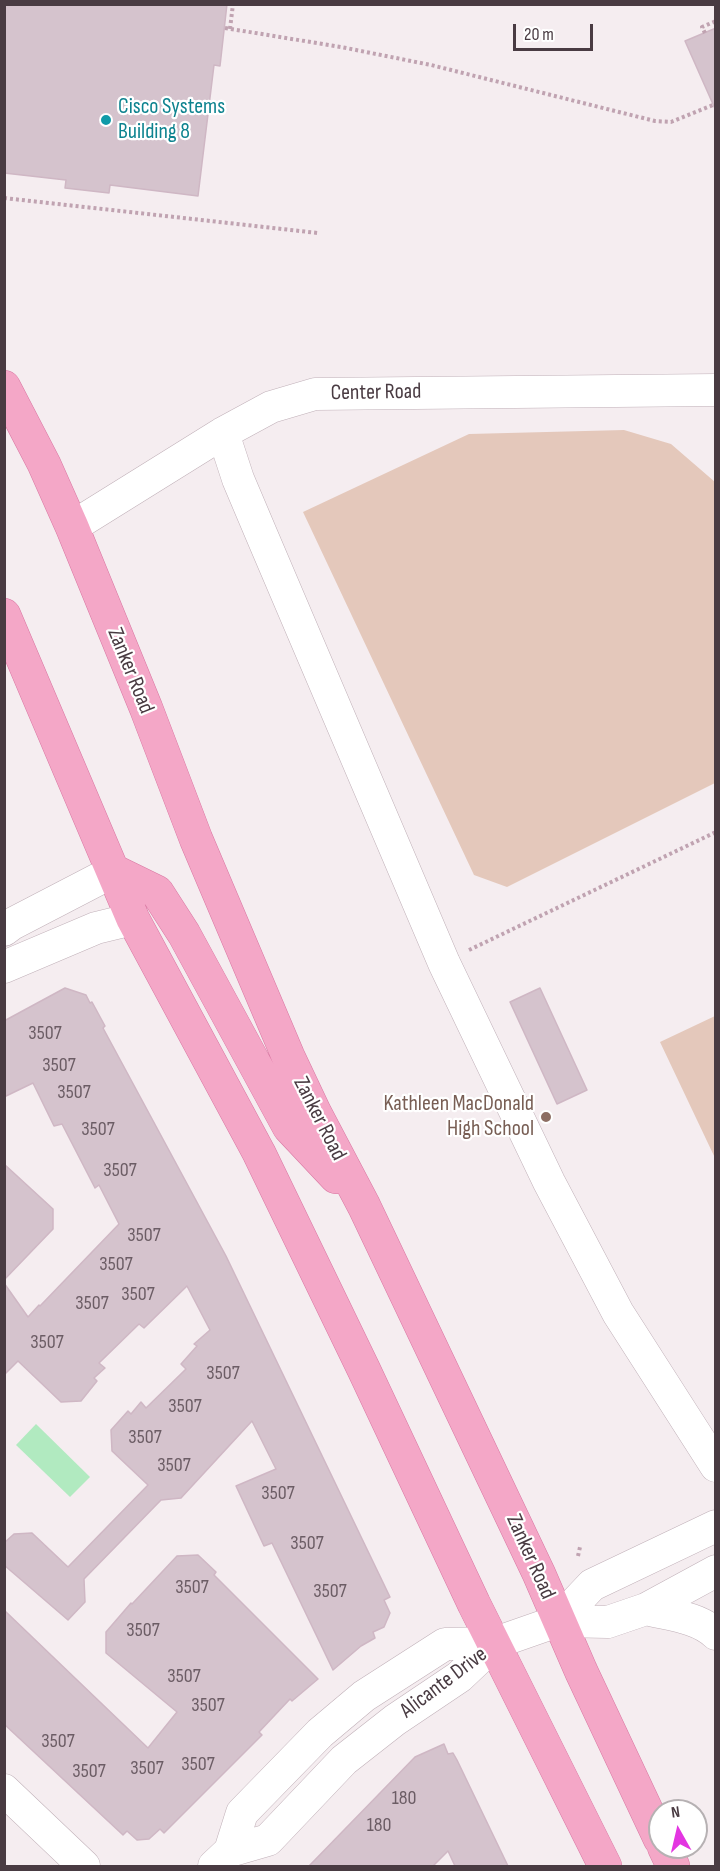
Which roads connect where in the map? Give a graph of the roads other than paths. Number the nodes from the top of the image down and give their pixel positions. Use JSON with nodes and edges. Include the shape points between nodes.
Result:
{"nodes":[{"id":1,"x":4,"y":387,"type":"edge"},
{"id":2,"x":716,"y":390,"type":"edge"},
{"id":3,"x":223,"y":433,"type":"junction"},
{"id":4,"x":72,"y":527,"type":"junction"},
{"id":5,"x":4,"y":615,"type":"edge"},
{"id":6,"x":114,"y":871,"type":"junction"},
{"id":7,"x":133,"y":919,"type":"junction"},
{"id":8,"x":4,"y":930,"type":"edge"},
{"id":9,"x":4,"y":967,"type":"edge"},
{"id":10,"x":364,"y":1206,"type":"junction"},
{"id":11,"x":716,"y":1467,"type":"edge"},
{"id":12,"x":716,"y":1526,"type":"edge"},
{"id":13,"x":716,"y":1572,"type":"edge"},
{"id":14,"x":646,"y":1609,"type":"junction"},
{"id":15,"x":558,"y":1621,"type":"junction"},
{"id":16,"x":716,"y":1635,"type":"edge"},
{"id":17,"x":495,"y":1643,"type":"junction"},
{"id":18,"x":4,"y":1790,"type":"edge"},
{"id":19,"x":648,"y":1813,"type":"edge"},
{"id":20,"x":222,"y":1858,"type":"edge"},
{"id":21,"x":84,"y":1866,"type":"edge"},
{"id":22,"x":605,"y":1866,"type":"edge"}],
"edges":[{"from":1,"to":4,"type":"main road","name":"Zanker Road"},
{"from":2,"to":3,"type":"street","name":"Center Road","via":[[315,394],[271,407]]},
{"from":3,"to":4,"type":"street","name":"Center Road"},
{"from":3,"to":11,"type":"street","via":[[256,520],[449,974],[594,1270]]},
{"from":4,"to":10,"type":"main road","name":"Zanker Road","via":[[259,990],[315,1113]]},
{"from":5,"to":6,"type":"main road"},
{"from":6,"to":7,"type":"main road"},
{"from":6,"to":8,"type":"street"},
{"from":6,"to":10,"type":"main road","via":[[157,892],[289,1127]]},
{"from":7,"to":9,"type":"street","via":[[96,928]]},
{"from":7,"to":17,"type":"main road","via":[[260,1153]]},
{"from":10,"to":15,"type":"main road","name":"Zanker Road"},
{"from":12,"to":15,"type":"street","via":[[592,1585]]},
{"from":13,"to":14,"type":"street"},
{"from":14,"to":15,"type":"street","via":[[608,1622]]},
{"from":14,"to":16,"type":"street","via":[[690,1619]]},
{"from":15,"to":17,"type":"street"},
{"from":15,"to":19,"type":"main road","name":"Zanker Road"},
{"from":17,"to":20,"type":"street","name":"Alicante Drive","via":[[459,1677],[344,1760],[268,1840]]},
{"from":17,"to":22,"type":"main road"},
{"from":18,"to":21,"type":"street"}]}
